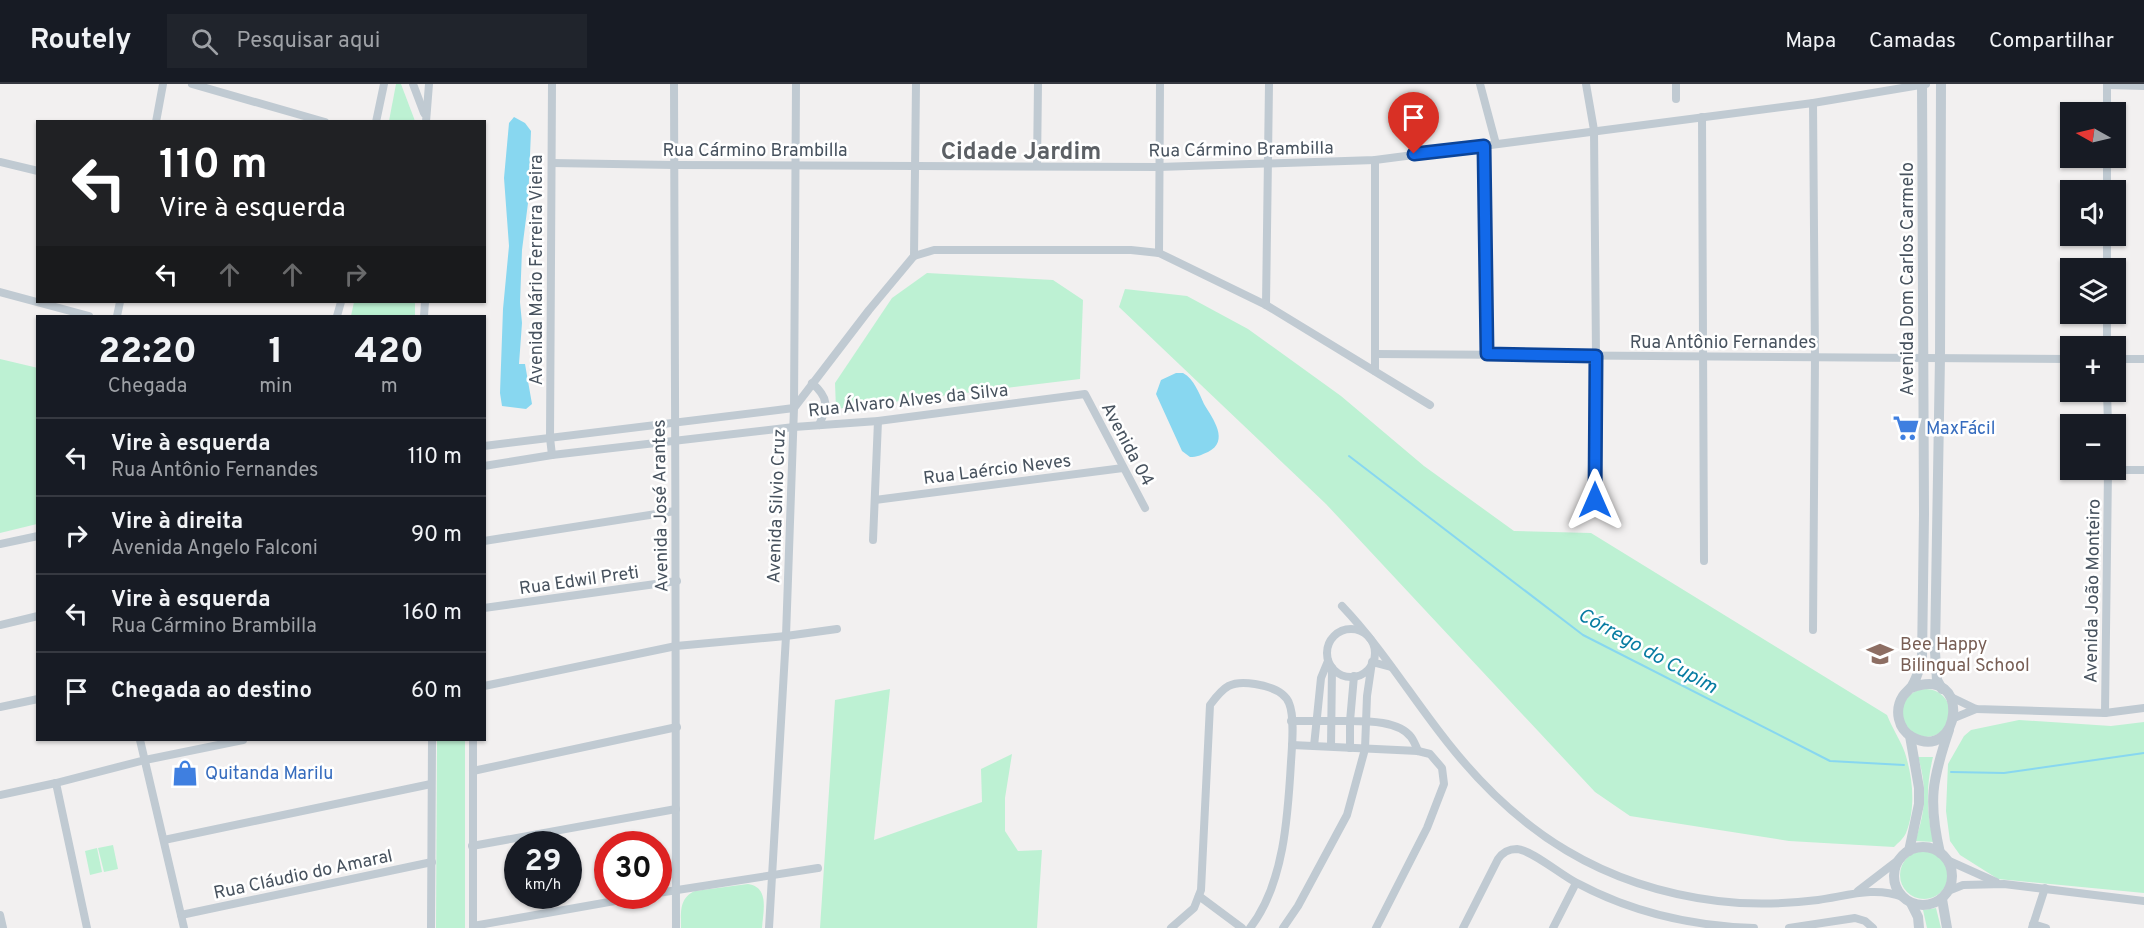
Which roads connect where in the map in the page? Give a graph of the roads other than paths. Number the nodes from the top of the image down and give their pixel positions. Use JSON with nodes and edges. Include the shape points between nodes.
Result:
{"nodes":[{"id":1,"x":163,"y":84,"type":"edge"},
{"id":2,"x":192,"y":84,"type":"edge"},
{"id":3,"x":384,"y":84,"type":"edge"},
{"id":4,"x":413,"y":84,"type":"edge"},
{"id":5,"x":429,"y":84,"type":"edge"},
{"id":6,"x":552,"y":84,"type":"edge"},
{"id":7,"x":674,"y":84,"type":"edge"},
{"id":8,"x":796,"y":84,"type":"edge"},
{"id":9,"x":916,"y":84,"type":"edge"},
{"id":10,"x":1038,"y":84,"type":"edge"},
{"id":11,"x":1160,"y":84,"type":"edge"},
{"id":12,"x":1269,"y":84,"type":"edge"},
{"id":13,"x":1480,"y":84,"type":"edge"},
{"id":14,"x":1586,"y":84,"type":"edge"},
{"id":15,"x":1676,"y":84,"type":"edge"},
{"id":16,"x":1923,"y":84,"type":"edge"},
{"id":17,"x":1941,"y":84,"type":"edge"},
{"id":18,"x":2107,"y":85,"type":"edge"},
{"id":19,"x":2144,"y":86,"type":"edge"},
{"id":20,"x":1676,"y":99,"type":"dead end"},
{"id":21,"x":2107,"y":102,"type":"edge"},
{"id":22,"x":1813,"y":103,"type":"junction"},
{"id":23,"x":1702,"y":117,"type":"junction"},
{"id":24,"x":156,"y":120,"type":"edge"},
{"id":25,"x":318,"y":120,"type":"edge"},
{"id":26,"x":376,"y":120,"type":"edge"},
{"id":27,"x":426,"y":120,"type":"edge"},
{"id":28,"x":1594,"y":130,"type":"junction"},
{"id":29,"x":1496,"y":144,"type":"junction"},
{"id":30,"x":1484,"y":146,"type":"junction"},
{"id":31,"x":1376,"y":160,"type":"junction"},
{"id":32,"x":0,"y":162,"type":"edge"},
{"id":33,"x":552,"y":163,"type":"junction"},
{"id":34,"x":1267,"y":164,"type":"junction"},
{"id":35,"x":674,"y":165,"type":"junction"},
{"id":36,"x":795,"y":165,"type":"junction"},
{"id":37,"x":915,"y":166,"type":"junction"},
{"id":38,"x":1037,"y":166,"type":"junction"},
{"id":39,"x":1159,"y":167,"type":"junction"},
{"id":40,"x":36,"y":171,"type":"edge"},
{"id":41,"x":1940,"y":235,"type":"junction"},
{"id":42,"x":1923,"y":236,"type":"junction"},
{"id":43,"x":1159,"y":253,"type":"junction"},
{"id":44,"x":914,"y":256,"type":"junction"},
{"id":45,"x":0,"y":292,"type":"edge"},
{"id":46,"x":36,"y":302,"type":"edge"},
{"id":47,"x":41,"y":303,"type":"edge"},
{"id":48,"x":1266,"y":305,"type":"junction"},
{"id":49,"x":85,"y":315,"type":"edge"},
{"id":50,"x":1375,"y":354,"type":"junction"},
{"id":51,"x":1487,"y":354,"type":"junction"},
{"id":52,"x":1596,"y":356,"type":"junction"},
{"id":53,"x":1704,"y":356,"type":"junction"},
{"id":54,"x":1815,"y":357,"type":"junction"},
{"id":55,"x":1924,"y":357,"type":"junction"},
{"id":56,"x":1940,"y":357,"type":"junction"},
{"id":57,"x":2060,"y":359,"type":"edge"},
{"id":58,"x":2126,"y":359,"type":"edge"},
{"id":59,"x":2144,"y":359,"type":"edge"},
{"id":60,"x":1375,"y":370,"type":"junction"},
{"id":61,"x":812,"y":383,"type":"junction"},
{"id":62,"x":1084,"y":394,"type":"joint"},
{"id":63,"x":1430,"y":405,"type":"dead end"},
{"id":64,"x":794,"y":408,"type":"junction"},
{"id":65,"x":878,"y":421,"type":"junction"},
{"id":66,"x":674,"y":424,"type":"junction"},
{"id":67,"x":819,"y":425,"type":"junction"},
{"id":68,"x":794,"y":427,"type":"junction"},
{"id":69,"x":550,"y":438,"type":"junction"},
{"id":70,"x":676,"y":442,"type":"junction"},
{"id":71,"x":486,"y":446,"type":"edge"},
{"id":72,"x":552,"y":455,"type":"junction"},
{"id":73,"x":486,"y":466,"type":"edge"},
{"id":74,"x":1123,"y":468,"type":"junction"},
{"id":75,"x":2126,"y":470,"type":"edge"},
{"id":76,"x":2144,"y":470,"type":"edge"},
{"id":77,"x":2108,"y":480,"type":"edge"},
{"id":78,"x":875,"y":500,"type":"junction"},
{"id":79,"x":1595,"y":500,"type":"dead end"},
{"id":80,"x":1144,"y":508,"type":"dead end"},
{"id":81,"x":675,"y":511,"type":"junction"},
{"id":82,"x":36,"y":536,"type":"edge"},
{"id":83,"x":873,"y":540,"type":"dead end"},
{"id":84,"x":486,"y":542,"type":"edge"},
{"id":85,"x":0,"y":544,"type":"edge"},
{"id":86,"x":1704,"y":561,"type":"dead end"},
{"id":87,"x":677,"y":581,"type":"junction"},
{"id":88,"x":486,"y":608,"type":"edge"},
{"id":89,"x":36,"y":616,"type":"edge"},
{"id":90,"x":0,"y":625,"type":"edge"},
{"id":91,"x":837,"y":629,"type":"dead end"},
{"id":92,"x":1343,"y":630,"type":"junction"},
{"id":93,"x":1813,"y":630,"type":"dead end"},
{"id":94,"x":786,"y":636,"type":"junction"},
{"id":95,"x":1370,"y":639,"type":"junction"},
{"id":96,"x":676,"y":646,"type":"junction"},
{"id":97,"x":1372,"y":662,"type":"junction"},
{"id":98,"x":1330,"y":665,"type":"junction"},
{"id":99,"x":1391,"y":668,"type":"junction"},
{"id":100,"x":1354,"y":676,"type":"junction"},
{"id":101,"x":486,"y":686,"type":"edge"},
{"id":102,"x":1911,"y":688,"type":"junction"},
{"id":103,"x":1946,"y":692,"type":"junction"},
{"id":104,"x":36,"y":699,"type":"edge"},
{"id":105,"x":0,"y":707,"type":"edge"},
{"id":106,"x":2144,"y":708,"type":"edge"},
{"id":107,"x":1976,"y":709,"type":"junction"},
{"id":108,"x":2105,"y":713,"type":"junction"},
{"id":109,"x":1332,"y":720,"type":"junction"},
{"id":110,"x":1291,"y":721,"type":"junction"},
{"id":111,"x":1317,"y":721,"type":"junction"},
{"id":112,"x":1350,"y":721,"type":"junction"},
{"id":113,"x":1366,"y":721,"type":"junction"},
{"id":114,"x":1952,"y":723,"type":"junction"},
{"id":115,"x":677,"y":727,"type":"junction"},
{"id":116,"x":1910,"y":736,"type":"junction"},
{"id":117,"x":140,"y":741,"type":"edge"},
{"id":118,"x":432,"y":741,"type":"edge"},
{"id":119,"x":473,"y":741,"type":"edge"},
{"id":120,"x":220,"y":742,"type":"edge"},
{"id":121,"x":1292,"y":745,"type":"junction"},
{"id":122,"x":1314,"y":746,"type":"junction"},
{"id":123,"x":1331,"y":746,"type":"junction"},
{"id":124,"x":1350,"y":748,"type":"junction"},
{"id":125,"x":1365,"y":749,"type":"junction"},
{"id":126,"x":1418,"y":751,"type":"junction"},
{"id":127,"x":145,"y":760,"type":"junction"},
{"id":128,"x":473,"y":771,"type":"junction"},
{"id":129,"x":56,"y":783,"type":"junction"},
{"id":130,"x":431,"y":784,"type":"junction"},
{"id":131,"x":0,"y":795,"type":"edge"},
{"id":132,"x":676,"y":809,"type":"junction"},
{"id":133,"x":164,"y":840,"type":"junction"},
{"id":134,"x":472,"y":846,"type":"junction"},
{"id":135,"x":1905,"y":854,"type":"junction"},
{"id":136,"x":1944,"y":856,"type":"junction"},
{"id":137,"x":432,"y":862,"type":"junction"},
{"id":138,"x":818,"y":868,"type":"dead end"},
{"id":139,"x":771,"y":875,"type":"junction"},
{"id":140,"x":1576,"y":883,"type":"junction"},
{"id":141,"x":2004,"y":884,"type":"junction"},
{"id":142,"x":2045,"y":888,"type":"junction"},
{"id":143,"x":676,"y":890,"type":"junction"},
{"id":144,"x":672,"y":891,"type":"edge"},
{"id":145,"x":1854,"y":893,"type":"junction"},
{"id":146,"x":1945,"y":895,"type":"junction"},
{"id":147,"x":1199,"y":896,"type":"junction"},
{"id":148,"x":1907,"y":900,"type":"junction"},
{"id":149,"x":2144,"y":901,"type":"edge"},
{"id":150,"x":594,"y":905,"type":"edge"},
{"id":151,"x":0,"y":915,"type":"edge"},
{"id":152,"x":181,"y":915,"type":"junction"},
{"id":153,"x":2032,"y":926,"type":"edge"},
{"id":154,"x":473,"y":927,"type":"edge"},
{"id":155,"x":1711,"y":927,"type":"edge"},
{"id":156,"x":3,"y":928,"type":"edge"},
{"id":157,"x":87,"y":928,"type":"edge"},
{"id":158,"x":184,"y":928,"type":"edge"},
{"id":159,"x":431,"y":928,"type":"edge"},
{"id":160,"x":676,"y":928,"type":"edge"},
{"id":161,"x":769,"y":928,"type":"edge"},
{"id":162,"x":1171,"y":928,"type":"edge"},
{"id":163,"x":1242,"y":928,"type":"edge"},
{"id":164,"x":1250,"y":928,"type":"edge"},
{"id":165,"x":1283,"y":928,"type":"edge"},
{"id":166,"x":1376,"y":928,"type":"edge"},
{"id":167,"x":1463,"y":928,"type":"edge"},
{"id":168,"x":1553,"y":928,"type":"edge"},
{"id":169,"x":1754,"y":928,"type":"edge"},
{"id":170,"x":1788,"y":928,"type":"edge"},
{"id":171,"x":1873,"y":928,"type":"edge"},
{"id":172,"x":1919,"y":928,"type":"edge"},
{"id":173,"x":1947,"y":928,"type":"edge"},
{"id":174,"x":2046,"y":928,"type":"edge"}],
"edges":[{"from":1,"to":24,"type":"street"},
{"from":2,"to":25,"type":"street"},
{"from":3,"to":26,"type":"street"},
{"from":4,"to":27,"type":"street"},
{"from":5,"to":27,"type":"street"},
{"from":6,"to":33,"type":"street","name":"Avenida Mário Ferreira Vieira"},
{"from":7,"to":35,"type":"street","name":"Avenida José Arantes"},
{"from":8,"to":36,"type":"street","name":"Avenida Silvio Cruz"},
{"from":9,"to":37,"type":"street"},
{"from":10,"to":38,"type":"street"},
{"from":11,"to":39,"type":"street"},
{"from":12,"to":34,"type":"street"},
{"from":13,"to":29,"type":"street"},
{"from":14,"to":28,"type":"street"},
{"from":15,"to":20,"type":"street"},
{"from":16,"to":22,"type":"street","name":"Rua Cármino Brambilla"},
{"from":16,"to":42,"type":"street","name":"Avenida Dom Carlos Carmelo"},
{"from":17,"to":41,"type":"street","name":"Avenida Dom Carlos Carmelo"},
{"from":18,"to":19,"type":"street"},
{"from":18,"to":21,"type":"street"},
{"from":22,"to":23,"type":"street","name":"Rua Cármino Brambilla"},
{"from":22,"to":54,"type":"street"},
{"from":23,"to":28,"type":"street","name":"Rua Cármino Brambilla"},
{"from":23,"to":53,"type":"street"},
{"from":28,"to":29,"type":"street","name":"Rua Cármino Brambilla"},
{"from":28,"to":52,"type":"street"},
{"from":29,"to":30,"type":"street","name":"Rua Cármino Brambilla"},
{"from":30,"to":31,"type":"street","name":"Rua Cármino Brambilla"},
{"from":30,"to":51,"type":"street"},
{"from":31,"to":34,"type":"street","name":"Rua Cármino Brambilla"},
{"from":31,"to":50,"type":"street"},
{"from":32,"to":40,"type":"street"},
{"from":33,"to":35,"type":"street","name":"Rua Cármino Brambilla"},
{"from":33,"to":69,"type":"street","name":"Avenida Mário Ferreira Vieira"},
{"from":34,"to":39,"type":"street","name":"Rua Cármino Brambilla"},
{"from":34,"to":48,"type":"street"},
{"from":35,"to":36,"type":"street","name":"Rua Cármino Brambilla"},
{"from":35,"to":66,"type":"street","name":"Avenida José Arantes"},
{"from":36,"to":37,"type":"street","name":"Rua Cármino Brambilla"},
{"from":36,"to":64,"type":"street","name":"Avenida Silvio Cruz"},
{"from":37,"to":38,"type":"street","name":"Rua Cármino Brambilla"},
{"from":37,"to":44,"type":"street"},
{"from":38,"to":39,"type":"street","name":"Rua Cármino Brambilla"},
{"from":39,"to":43,"type":"street"},
{"from":41,"to":42,"type":"street"},
{"from":41,"to":56,"type":"street","name":"Avenida Dom Carlos Carmelo"},
{"from":42,"to":55,"type":"street","name":"Avenida Dom Carlos Carmelo"},
{"from":43,"to":44,"type":"street","via":[[934,250]]},
{"from":43,"to":48,"type":"street"},
{"from":44,"to":61,"type":"street"},
{"from":45,"to":46,"type":"street"},
{"from":47,"to":49,"type":"street"},
{"from":48,"to":60,"type":"street"},
{"from":50,"to":51,"type":"street","name":"Rua Antônio Fernandes"},
{"from":50,"to":60,"type":"street"},
{"from":51,"to":52,"type":"street","name":"Rua Antônio Fernandes"},
{"from":52,"to":53,"type":"street","name":"Rua Antônio Fernandes"},
{"from":52,"to":79,"type":"street"},
{"from":53,"to":54,"type":"street","name":"Rua Antônio Fernandes"},
{"from":53,"to":86,"type":"street"},
{"from":54,"to":55,"type":"street","name":"Rua Antônio Fernandes"},
{"from":54,"to":93,"type":"street"},
{"from":55,"to":56,"type":"street","name":"Rua Antônio Fernandes"},
{"from":55,"to":102,"type":"street","name":"Avenida Dom Carlos Carmelo","via":[[1922,660]]},
{"from":56,"to":57,"type":"street","name":"Rua Antônio Fernandes"},
{"from":56,"to":103,"type":"street","name":"Avenida Dom Carlos Carmelo","via":[[1935,652],[1937,680]]},
{"from":58,"to":59,"type":"street"},
{"from":60,"to":63,"type":"street"},
{"from":61,"to":64,"type":"street"},
{"from":61,"to":67,"type":"street","via":[[824,393],[826,402]]},
{"from":62,"to":65,"type":"street","name":"Rua Álvaro Alves da Silva"},
{"from":62,"to":74,"type":"street","name":"Avenida 04"},
{"from":64,"to":66,"type":"street"},
{"from":64,"to":68,"type":"street","name":"Avenida Silvio Cruz"},
{"from":65,"to":67,"type":"street","name":"Rua Álvaro Alves da Silva"},
{"from":65,"to":78,"type":"street"},
{"from":66,"to":69,"type":"street"},
{"from":66,"to":70,"type":"street","name":"Avenida José Arantes"},
{"from":67,"to":68,"type":"street","name":"Rua Álvaro Alves da Silva"},
{"from":68,"to":70,"type":"street","name":"Rua Álvaro Alves da Silva"},
{"from":68,"to":94,"type":"street","name":"Avenida Silvio Cruz"},
{"from":69,"to":71,"type":"street"},
{"from":69,"to":72,"type":"street","name":"Avenida Mário Ferreira Vieira"},
{"from":70,"to":72,"type":"street","name":"Rua Álvaro Alves da Silva"},
{"from":70,"to":81,"type":"street","name":"Avenida José Arantes"},
{"from":72,"to":73,"type":"street","name":"Rua Álvaro Alves da Silva"},
{"from":74,"to":78,"type":"street","name":"Rua Laércio Neves"},
{"from":74,"to":80,"type":"street","name":"Avenida 04"},
{"from":75,"to":76,"type":"street"},
{"from":77,"to":108,"type":"street","name":"Avenida João Monteiro"},
{"from":78,"to":83,"type":"street"},
{"from":81,"to":84,"type":"street"},
{"from":81,"to":87,"type":"street","name":"Avenida José Arantes"},
{"from":82,"to":85,"type":"street"},
{"from":87,"to":88,"type":"street","name":"Rua Edwil Preti"},
{"from":87,"to":96,"type":"street","name":"Avenida José Arantes"},
{"from":89,"to":90,"type":"street"},
{"from":91,"to":94,"type":"street"},
{"from":92,"to":95,"type":"street","via":[[1358,630]]},
{"from":92,"to":95,"type":"street","via":[[1347,617],[1342,606]]},
{"from":92,"to":98,"type":"street","via":[[1336,633],[1328,646]]},
{"from":94,"to":96,"type":"street"},
{"from":94,"to":139,"type":"street","name":"Avenida Silvio Cruz"},
{"from":95,"to":97,"type":"street"},
{"from":95,"to":99,"type":"street"},
{"from":96,"to":101,"type":"street"},
{"from":96,"to":115,"type":"street","name":"Avenida José Arantes"},
{"from":97,"to":99,"type":"street"},
{"from":97,"to":100,"type":"street","via":[[1362,674]]},
{"from":97,"to":113,"type":"street"},
{"from":98,"to":100,"type":"street","via":[[1339,673]]},
{"from":98,"to":109,"type":"street"},
{"from":98,"to":111,"type":"street","via":[[1321,678]]},
{"from":99,"to":145,"type":"street","via":[[1488,790],[1574,856],[1634,882],[1697,899],[1763,904]]},
{"from":100,"to":112,"type":"street"},
{"from":102,"to":103,"type":"street","via":[[1932,684]]},
{"from":102,"to":116,"type":"street","via":[[1898,707],[1902,728]]},
{"from":103,"to":107,"type":"street","via":[[1957,702]]},
{"from":103,"to":114,"type":"street","via":[[1954,707]]},
{"from":104,"to":105,"type":"street"},
{"from":106,"to":108,"type":"street"},
{"from":107,"to":108,"type":"street"},
{"from":107,"to":114,"type":"street"},
{"from":109,"to":111,"type":"street"},
{"from":109,"to":112,"type":"street"},
{"from":109,"to":123,"type":"street"},
{"from":110,"to":111,"type":"street"},
{"from":110,"to":121,"type":"street"},
{"from":110,"to":147,"type":"street","via":[[1289,702],[1275,688],[1256,684],[1239,682],[1222,688],[1210,705]]},
{"from":111,"to":122,"type":"street"},
{"from":112,"to":113,"type":"street"},
{"from":112,"to":124,"type":"street"},
{"from":113,"to":125,"type":"street"},
{"from":113,"to":126,"type":"street","via":[[1394,726],[1411,736]]},
{"from":114,"to":116,"type":"street","via":[[1942,736],[1932,740]]},
{"from":114,"to":136,"type":"street","via":[[1932,789],[1935,830]]},
{"from":115,"to":128,"type":"street"},
{"from":115,"to":132,"type":"street","name":"Avenida José Arantes"},
{"from":116,"to":135,"type":"street","via":[[1919,804]]},
{"from":117,"to":127,"type":"street"},
{"from":118,"to":130,"type":"street"},
{"from":119,"to":128,"type":"street"},
{"from":120,"to":127,"type":"street"},
{"from":121,"to":122,"type":"street"},
{"from":121,"to":164,"type":"street","via":[[1288,822],[1274,880]]},
{"from":122,"to":123,"type":"street"},
{"from":123,"to":124,"type":"street"},
{"from":124,"to":125,"type":"street"},
{"from":125,"to":126,"type":"street"},
{"from":125,"to":165,"type":"street","via":[[1347,815]]},
{"from":126,"to":166,"type":"street","via":[[1430,754],[1442,768],[1444,784],[1427,828]]},
{"from":127,"to":129,"type":"street"},
{"from":127,"to":133,"type":"street"},
{"from":128,"to":134,"type":"street"},
{"from":129,"to":131,"type":"street"},
{"from":129,"to":157,"type":"street"},
{"from":130,"to":133,"type":"street"},
{"from":130,"to":137,"type":"street"},
{"from":132,"to":134,"type":"street"},
{"from":132,"to":143,"type":"street","name":"Avenida José Arantes"},
{"from":133,"to":152,"type":"street"},
{"from":134,"to":154,"type":"street"},
{"from":135,"to":136,"type":"street","via":[[1930,848]]},
{"from":135,"to":145,"type":"street"},
{"from":135,"to":148,"type":"street","via":[[1894,878]]},
{"from":136,"to":141,"type":"street"},
{"from":136,"to":146,"type":"street","via":[[1952,870]]},
{"from":137,"to":152,"type":"street","name":"Rua Cláudio do Amaral"},
{"from":137,"to":159,"type":"street"},
{"from":138,"to":139,"type":"street"},
{"from":139,"to":143,"type":"street"},
{"from":139,"to":161,"type":"street","name":"Avenida Silvio Cruz"},
{"from":140,"to":155,"type":"street","via":[[1658,914]]},
{"from":140,"to":167,"type":"street","via":[[1520,849],[1503,853]]},
{"from":140,"to":168,"type":"street"},
{"from":141,"to":142,"type":"street"},
{"from":141,"to":146,"type":"street","via":[[1963,885]]},
{"from":142,"to":149,"type":"street"},
{"from":142,"to":153,"type":"street"},
{"from":143,"to":144,"type":"street"},
{"from":143,"to":160,"type":"street","name":"Avenida José Arantes"},
{"from":145,"to":148,"type":"street","via":[[1887,892]]},
{"from":146,"to":148,"type":"street","via":[[1932,904]]},
{"from":146,"to":173,"type":"street"},
{"from":147,"to":162,"type":"street","via":[[1194,908]]},
{"from":147,"to":163,"type":"street"},
{"from":148,"to":172,"type":"street","via":[[1918,917]]},
{"from":150,"to":154,"type":"street"},
{"from":151,"to":156,"type":"street"},
{"from":152,"to":158,"type":"street"},
{"from":153,"to":174,"type":"street"},
{"from":155,"to":169,"type":"street"},
{"from":170,"to":171,"type":"street","via":[[1855,918]]}]}
